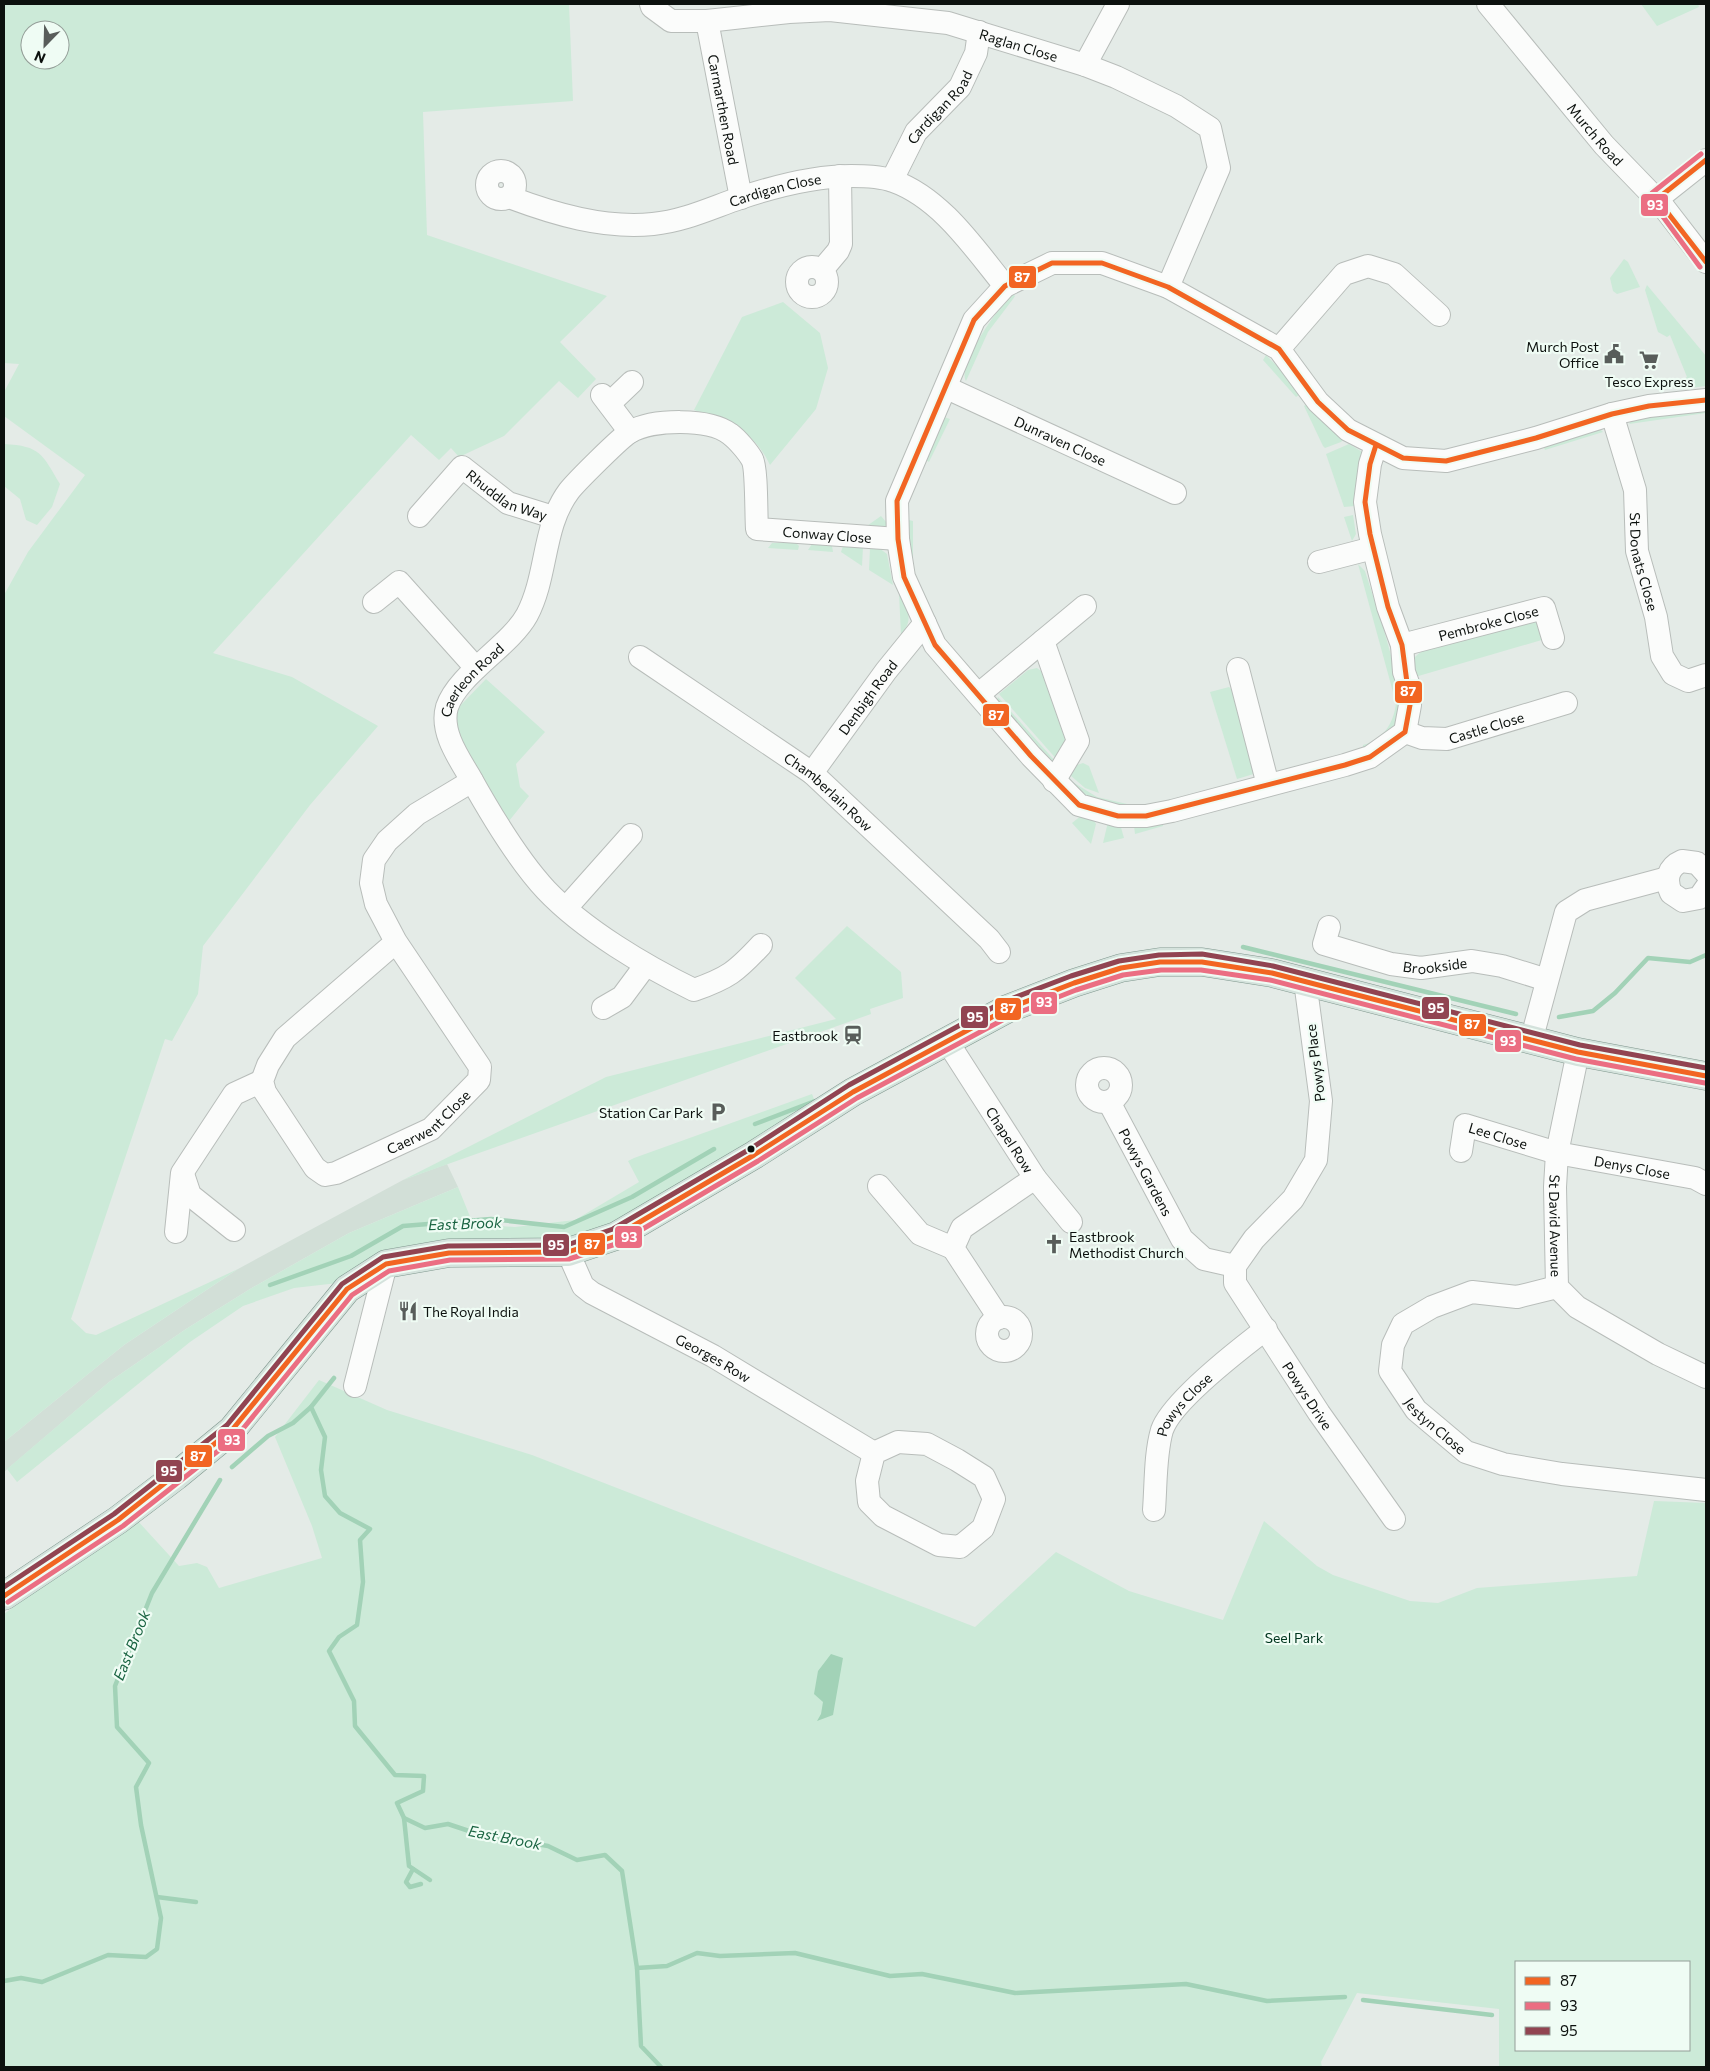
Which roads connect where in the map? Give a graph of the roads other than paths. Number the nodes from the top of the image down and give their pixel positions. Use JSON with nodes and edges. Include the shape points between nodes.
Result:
{"nodes":[{"id":1,"x":651,"y":4,"type":"edge"},
{"id":2,"x":1118,"y":4,"type":"edge"},
{"id":3,"x":1488,"y":4,"type":"edge"},
{"id":4,"x":790,"y":8,"type":"edge"},
{"id":5,"x":950,"y":13,"type":"edge"},
{"id":6,"x":707,"y":21,"type":"junction"},
{"id":7,"x":979,"y":32,"type":"junction"},
{"id":8,"x":1085,"y":65,"type":"junction"},
{"id":9,"x":1706,"y":160,"type":"edge"},
{"id":10,"x":840,"y":176,"type":"junction"},
{"id":11,"x":892,"y":180,"type":"junction"},
{"id":12,"x":509,"y":197,"type":"dead end"},
{"id":13,"x":741,"y":198,"type":"junction"},
{"id":14,"x":1657,"y":199,"type":"junction"},
{"id":15,"x":1706,"y":262,"type":"edge"},
{"id":16,"x":822,"y":270,"type":"dead end"},
{"id":17,"x":1005,"y":286,"type":"junction"},
{"id":18,"x":1168,"y":287,"type":"junction"},
{"id":19,"x":1439,"y":315,"type":"dead end"},
{"id":20,"x":1279,"y":349,"type":"junction"},
{"id":21,"x":632,"y":382,"type":"dead end"},
{"id":22,"x":947,"y":388,"type":"junction"},
{"id":23,"x":1706,"y":400,"type":"edge"},
{"id":24,"x":1612,"y":414,"type":"junction"},
{"id":25,"x":630,"y":432,"type":"junction"},
{"id":26,"x":1376,"y":445,"type":"junction"},
{"id":27,"x":1175,"y":493,"type":"dead end"},
{"id":28,"x":419,"y":516,"type":"dead end"},
{"id":29,"x":553,"y":517,"type":"junction"},
{"id":30,"x":757,"y":529,"type":"joint"},
{"id":31,"x":898,"y":539,"type":"junction"},
{"id":32,"x":1373,"y":548,"type":"junction"},
{"id":33,"x":1319,"y":562,"type":"dead end"},
{"id":34,"x":374,"y":602,"type":"dead end"},
{"id":35,"x":1085,"y":606,"type":"dead end"},
{"id":36,"x":925,"y":623,"type":"junction"},
{"id":37,"x":1553,"y":638,"type":"dead end"},
{"id":38,"x":1043,"y":641,"type":"junction"},
{"id":39,"x":1402,"y":645,"type":"junction"},
{"id":40,"x":640,"y":657,"type":"dead end"},
{"id":41,"x":476,"y":668,"type":"junction"},
{"id":42,"x":1238,"y":669,"type":"dead end"},
{"id":43,"x":1706,"y":675,"type":"edge"},
{"id":44,"x":979,"y":694,"type":"junction"},
{"id":45,"x":1566,"y":703,"type":"dead end"},
{"id":46,"x":1406,"y":732,"type":"junction"},
{"id":47,"x":812,"y":773,"type":"junction"},
{"id":48,"x":472,"y":781,"type":"junction"},
{"id":49,"x":1054,"y":781,"type":"junction"},
{"id":50,"x":1268,"y":785,"type":"junction"},
{"id":51,"x":631,"y":835,"type":"dead end"},
{"id":52,"x":1706,"y":872,"type":"edge"},
{"id":53,"x":1667,"y":878,"type":"junction"},
{"id":54,"x":1706,"y":888,"type":"edge"},
{"id":55,"x":566,"y":908,"type":"junction"},
{"id":56,"x":1320,"y":936,"type":"dead end"},
{"id":57,"x":396,"y":942,"type":"junction"},
{"id":58,"x":761,"y":945,"type":"dead end"},
{"id":59,"x":999,"y":952,"type":"dead end"},
{"id":60,"x":645,"y":966,"type":"junction"},
{"id":61,"x":1548,"y":980,"type":"junction"},
{"id":62,"x":1304,"y":981,"type":"junction"},
{"id":63,"x":603,"y":1008,"type":"dead end"},
{"id":64,"x":1531,"y":1041,"type":"junction"},
{"id":65,"x":954,"y":1052,"type":"dead end"},
{"id":66,"x":1578,"y":1052,"type":"junction"},
{"id":67,"x":1706,"y":1076,"type":"edge"},
{"id":68,"x":262,"y":1081,"type":"junction"},
{"id":69,"x":1109,"y":1102,"type":"dead end"},
{"id":70,"x":1461,"y":1151,"type":"dead end"},
{"id":71,"x":1557,"y":1153,"type":"junction"},
{"id":72,"x":182,"y":1173,"type":"junction"},
{"id":73,"x":1035,"y":1178,"type":"junction"},
{"id":74,"x":1706,"y":1184,"type":"edge"},
{"id":75,"x":879,"y":1186,"type":"dead end"},
{"id":76,"x":1071,"y":1222,"type":"dead end"},
{"id":77,"x":234,"y":1230,"type":"dead end"},
{"id":78,"x":176,"y":1232,"type":"dead end"},
{"id":79,"x":952,"y":1248,"type":"junction"},
{"id":80,"x":568,"y":1252,"type":"junction"},
{"id":81,"x":386,"y":1264,"type":"junction"},
{"id":82,"x":1235,"y":1266,"type":"junction"},
{"id":83,"x":1557,"y":1286,"type":"junction"},
{"id":84,"x":999,"y":1318,"type":"dead end"},
{"id":85,"x":1266,"y":1329,"type":"junction"},
{"id":86,"x":1706,"y":1378,"type":"edge"},
{"id":87,"x":355,"y":1386,"type":"dead end"},
{"id":88,"x":874,"y":1453,"type":"junction"},
{"id":89,"x":1706,"y":1490,"type":"edge"},
{"id":90,"x":1154,"y":1510,"type":"dead end"},
{"id":91,"x":1394,"y":1519,"type":"dead end"},
{"id":92,"x":4,"y":1596,"type":"edge"}],
"edges":[{"from":1,"to":6,"type":"street","name":"Raglan Close","via":[[672,21]]},
{"from":2,"to":8,"type":"street"},
{"from":3,"to":14,"type":"street","name":"Murch Road","via":[[1604,146]]},
{"from":4,"to":5,"type":"street","name":"Raglan Close"},
{"from":4,"to":6,"type":"street","name":"Raglan Close"},
{"from":5,"to":7,"type":"street","name":"Raglan Close"},
{"from":6,"to":13,"type":"street","name":"Carmarthen Road"},
{"from":7,"to":8,"type":"street","name":"Raglan Close"},
{"from":7,"to":11,"type":"street","name":"Cardigan Road","via":[[976,53],[964,81],[916,132]]},
{"from":8,"to":18,"type":"street","name":"Raglan Close","via":[[1176,106],[1210,128],[1219,168]]},
{"from":9,"to":14,"type":"street"},
{"from":10,"to":11,"type":"street","name":"Cardigan Close"},
{"from":10,"to":13,"type":"street","name":"Cardigan Close","via":[[799,181]]},
{"from":10,"to":16,"type":"street","via":[[841,244]]},
{"from":11,"to":17,"type":"street","name":"Cardigan Close","via":[[919,195],[942,214]]},
{"from":12,"to":13,"type":"street","name":"Cardigan Close","via":[[568,216],[627,226],[686,217]]},
{"from":14,"to":15,"type":"street","name":"Murch Road"},
{"from":17,"to":18,"type":"street","via":[[1052,263],[1102,263]]},
{"from":17,"to":22,"type":"street","via":[[974,320]]},
{"from":18,"to":20,"type":"street"},
{"from":19,"to":20,"type":"street","via":[[1394,274],[1368,266],[1344,274]]},
{"from":20,"to":26,"type":"street","via":[[1318,402],[1348,430]]},
{"from":21,"to":25,"type":"street","via":[[606,399]]},
{"from":22,"to":27,"type":"street","name":"Dunraven Close"},
{"from":22,"to":31,"type":"street","via":[[897,502]]},
{"from":23,"to":24,"type":"street"},
{"from":24,"to":26,"type":"street","via":[[1446,461],[1403,458]]},
{"from":24,"to":43,"type":"street","name":"St Donats Close","via":[[1635,490],[1637,551],[1656,617],[1662,656],[1673,674],[1680,678],[1688,681]]},
{"from":25,"to":29,"type":"street","name":"Caerleon Road","via":[[570,490]]},
{"from":25,"to":30,"type":"street","name":"Caerleon Road","via":[[662,423],[695,422],[730,433],[753,461]]},
{"from":26,"to":32,"type":"street","via":[[1365,502]]},
{"from":28,"to":29,"type":"street","name":"Rhuddlan Way","via":[[462,467],[508,503]]},
{"from":29,"to":41,"type":"street","name":"Caerleon Road","via":[[536,593],[527,615]]},
{"from":30,"to":31,"type":"street","name":"Conway Close"},
{"from":31,"to":36,"type":"street","via":[[904,577]]},
{"from":32,"to":33,"type":"street"},
{"from":32,"to":39,"type":"street","via":[[1388,607]]},
{"from":34,"to":41,"type":"street","via":[[399,582]]},
{"from":35,"to":38,"type":"street"},
{"from":36,"to":44,"type":"street","via":[[935,645]]},
{"from":36,"to":47,"type":"street","name":"Denbigh Road"},
{"from":37,"to":39,"type":"street","name":"Pembroke Close","via":[[1544,608]]},
{"from":38,"to":44,"type":"street"},
{"from":38,"to":49,"type":"street","via":[[1078,741]]},
{"from":39,"to":46,"type":"street","via":[[1410,705]]},
{"from":40,"to":47,"type":"street","name":"Chamberlain Row"},
{"from":41,"to":48,"type":"street","name":"Caerleon Road","via":[[453,695],[447,707],[446,724],[453,748]]},
{"from":42,"to":50,"type":"street"},
{"from":44,"to":49,"type":"street"},
{"from":45,"to":46,"type":"street","name":"Castle Close","via":[[1447,739],[1422,738]]},
{"from":46,"to":50,"type":"street","via":[[1370,757]]},
{"from":47,"to":59,"type":"street","name":"Chamberlain Row","via":[[989,938]]},
{"from":48,"to":55,"type":"street","name":"Caerleon Road","via":[[545,889]]},
{"from":48,"to":57,"type":"street","name":"Caerwent Close","via":[[417,814],[387,841],[374,860],[371,888]]},
{"from":49,"to":50,"type":"street","via":[[1079,805],[1118,816],[1146,816],[1172,811]]},
{"from":51,"to":55,"type":"street"},
{"from":52,"to":53,"type":"street","via":[[1698,863],[1682,861],[1671,869]]},
{"from":53,"to":54,"type":"street","via":[[1671,893],[1683,901],[1699,898]]},
{"from":53,"to":61,"type":"street","via":[[1586,900],[1566,912]]},
{"from":55,"to":60,"type":"street","name":"Caerleon Road"},
{"from":56,"to":61,"type":"street","name":"Brookside","via":[[1391,964],[1421,968],[1472,961]]},
{"from":57,"to":68,"type":"street","via":[[285,1038]]},
{"from":57,"to":68,"type":"street","name":"Caerwent Close","via":[[480,1067],[479,1080],[468,1093],[431,1129],[336,1173],[324,1175],[315,1168],[265,1092]]},
{"from":58,"to":60,"type":"street","name":"Caerleon Road","via":[[722,980],[694,990]]},
{"from":60,"to":63,"type":"street","via":[[622,997]]},
{"from":61,"to":64,"type":"street"},
{"from":62,"to":64,"type":"main road"},
{"from":62,"to":80,"type":"main road","via":[[1202,962],[1160,962],[1121,968],[1060,988],[946,1040],[853,1092],[616,1236]]},
{"from":62,"to":82,"type":"street","name":"Powys Place","via":[[1321,1101],[1316,1160],[1293,1199],[1254,1239]]},
{"from":64,"to":66,"type":"main road"},
{"from":65,"to":73,"type":"street","name":"Chapel Row"},
{"from":66,"to":67,"type":"main road"},
{"from":66,"to":71,"type":"street","name":"St David Avenue"},
{"from":68,"to":72,"type":"street","via":[[234,1094]]},
{"from":69,"to":82,"type":"street","name":"Powys Gardens","via":[[1182,1239],[1204,1259]]},
{"from":70,"to":71,"type":"street","name":"Lee Close","via":[[1465,1126]]},
{"from":71,"to":74,"type":"street","name":"Denys Close","via":[[1695,1178]]},
{"from":71,"to":83,"type":"street","name":"St David Avenue"},
{"from":72,"to":77,"type":"street","via":[[190,1195]]},
{"from":72,"to":78,"type":"street"},
{"from":73,"to":76,"type":"street","name":"Chapel Row"},
{"from":73,"to":79,"type":"street","via":[[962,1228]]},
{"from":75,"to":79,"type":"street","via":[[920,1234]]},
{"from":79,"to":84,"type":"street"},
{"from":80,"to":81,"type":"main road","via":[[449,1253]]},
{"from":80,"to":88,"type":"street","name":"Georges Row","via":[[583,1286],[592,1293],[712,1356]]},
{"from":81,"to":87,"type":"street"},
{"from":81,"to":92,"type":"main road","via":[[346,1289],[232,1430],[118,1520]]},
{"from":82,"to":85,"type":"street","name":"Powys Drive","via":[[1235,1283]]},
{"from":83,"to":86,"type":"street","name":"St David Avenue","via":[[1577,1307]]},
{"from":83,"to":89,"type":"street","name":"Jestyn Close","via":[[1517,1297],[1472,1292],[1432,1307],[1403,1324],[1392,1345],[1390,1370],[1416,1410],[1466,1452],[1503,1464]]},
{"from":85,"to":90,"type":"street","name":"Powys Close","via":[[1203,1381],[1163,1428]]},
{"from":85,"to":91,"type":"street","name":"Powys Drive"},
{"from":88,"to":88,"type":"street","via":[[898,1442],[927,1444],[984,1477],[994,1499],[983,1528],[960,1547],[939,1545],[883,1516],[870,1502],[867,1481]]}]}
